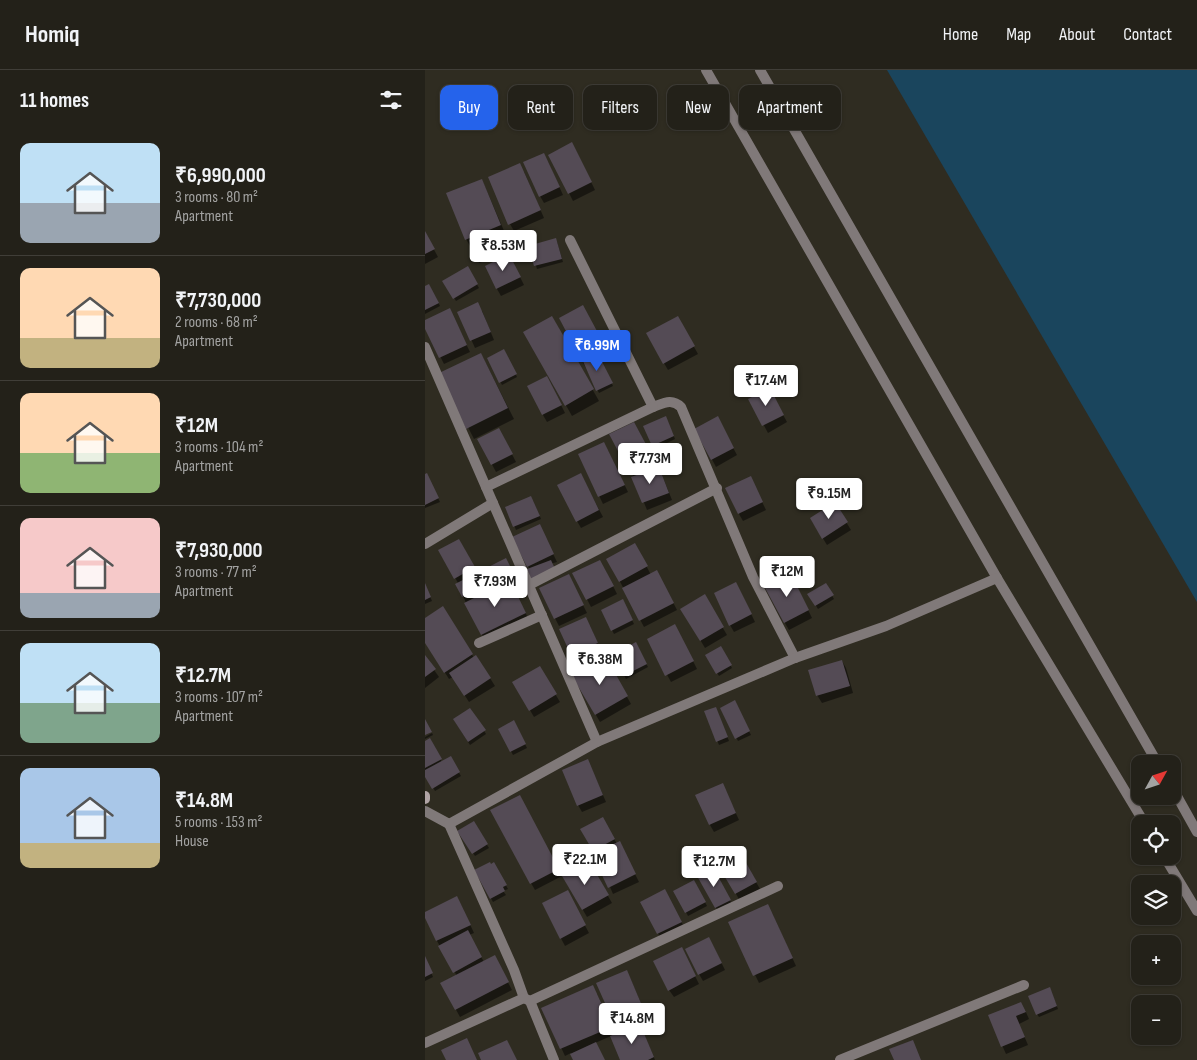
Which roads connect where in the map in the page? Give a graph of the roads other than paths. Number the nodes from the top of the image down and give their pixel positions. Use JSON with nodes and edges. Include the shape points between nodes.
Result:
{"nodes":[{"id":1,"x":707,"y":70,"type":"edge"},
{"id":2,"x":760,"y":70,"type":"edge"},
{"id":3,"x":570,"y":240,"type":"dead end"},
{"id":4,"x":425,"y":347,"type":"edge"},
{"id":5,"x":653,"y":407,"type":"junction"},
{"id":6,"x":486,"y":487,"type":"junction"},
{"id":7,"x":717,"y":488,"type":"junction"},
{"id":8,"x":493,"y":503,"type":"junction"},
{"id":9,"x":425,"y":544,"type":"edge"},
{"id":10,"x":997,"y":578,"type":"junction"},
{"id":11,"x":529,"y":585,"type":"junction"},
{"id":12,"x":542,"y":615,"type":"junction"},
{"id":13,"x":479,"y":642,"type":"dead end"},
{"id":14,"x":795,"y":658,"type":"junction"},
{"id":15,"x":597,"y":742,"type":"junction"},
{"id":16,"x":1153,"y":755,"type":"edge"},
{"id":17,"x":1181,"y":803,"type":"edge"},
{"id":18,"x":425,"y":812,"type":"edge"},
{"id":19,"x":1140,"y":815,"type":"edge"},
{"id":20,"x":449,"y":824,"type":"junction"},
{"id":21,"x":1197,"y":832,"type":"edge"},
{"id":22,"x":1169,"y":865,"type":"edge"},
{"id":23,"x":778,"y":886,"type":"dead end"},
{"id":24,"x":1197,"y":911,"type":"edge"},
{"id":25,"x":1024,"y":985,"type":"dead end"},
{"id":26,"x":527,"y":1000,"type":"junction"},
{"id":27,"x":425,"y":1043,"type":"edge"},
{"id":28,"x":553,"y":1060,"type":"edge"},
{"id":29,"x":840,"y":1060,"type":"edge"}],
"edges":[{"from":1,"to":10,"type":"street"},
{"from":2,"to":16,"type":"street"},
{"from":3,"to":5,"type":"street"},
{"from":4,"to":6,"type":"street"},
{"from":5,"to":6,"type":"street"},
{"from":5,"to":7,"type":"street","via":[[671,401],[681,407]]},
{"from":6,"to":8,"type":"street"},
{"from":7,"to":11,"type":"street"},
{"from":7,"to":14,"type":"street","via":[[753,577]]},
{"from":8,"to":9,"type":"street"},
{"from":8,"to":11,"type":"street"},
{"from":10,"to":14,"type":"street","via":[[887,626]]},
{"from":10,"to":19,"type":"street"},
{"from":11,"to":12,"type":"street"},
{"from":12,"to":13,"type":"street"},
{"from":12,"to":15,"type":"street"},
{"from":14,"to":15,"type":"street"},
{"from":15,"to":20,"type":"street"},
{"from":17,"to":21,"type":"street"},
{"from":18,"to":20,"type":"street"},
{"from":20,"to":26,"type":"street"},
{"from":22,"to":24,"type":"street"},
{"from":23,"to":26,"type":"street"},
{"from":25,"to":29,"type":"street"},
{"from":26,"to":27,"type":"street"},
{"from":26,"to":28,"type":"street"}]}
